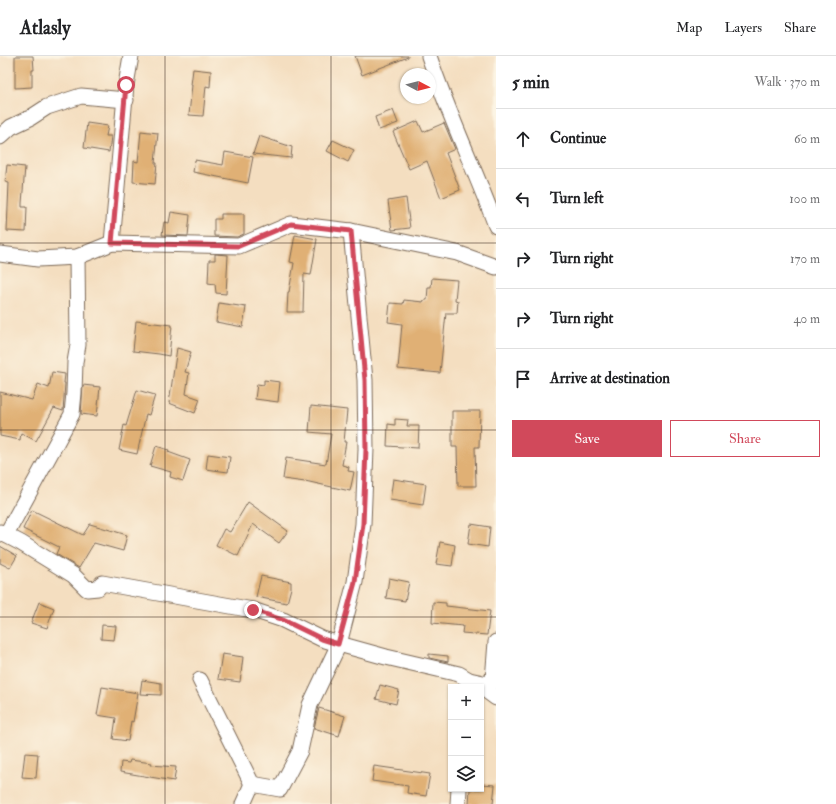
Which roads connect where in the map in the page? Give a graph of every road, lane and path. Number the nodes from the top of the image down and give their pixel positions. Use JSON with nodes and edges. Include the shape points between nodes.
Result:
{"nodes":[{"id":1,"x":131,"y":56,"type":"edge"},
{"id":2,"x":429,"y":56,"type":"edge"},
{"id":3,"x":126,"y":100,"type":"junction"},
{"id":4,"x":0,"y":137,"type":"edge"},
{"id":5,"x":496,"y":226,"type":"edge"},
{"id":6,"x":351,"y":231,"type":"junction"},
{"id":7,"x":112,"y":243,"type":"junction"},
{"id":8,"x":0,"y":254,"type":"edge"},
{"id":9,"x":77,"y":258,"type":"junction"},
{"id":10,"x":496,"y":267,"type":"edge"},
{"id":11,"x":3,"y":533,"type":"edge"},
{"id":12,"x":496,"y":642,"type":"edge"},
{"id":13,"x":338,"y":644,"type":"junction"},
{"id":14,"x":200,"y":680,"type":"dead end"},
{"id":15,"x":474,"y":684,"type":"edge"},
{"id":16,"x":484,"y":684,"type":"edge"},
{"id":17,"x":484,"y":691,"type":"edge"},
{"id":18,"x":496,"y":698,"type":"edge"},
{"id":19,"x":252,"y":784,"type":"junction"},
{"id":20,"x":459,"y":792,"type":"edge"},
{"id":21,"x":243,"y":804,"type":"edge"},
{"id":22,"x":458,"y":804,"type":"edge"}],
"edges":[{"from":1,"to":3,"type":"street"},
{"from":2,"to":5,"type":"street"},
{"from":3,"to":4,"type":"street","via":[[81,96],[47,107]]},
{"from":3,"to":7,"type":"street"},
{"from":6,"to":7,"type":"street","via":[[291,224],[239,246]]},
{"from":6,"to":10,"type":"street","via":[[457,253]]},
{"from":6,"to":13,"type":"street","via":[[365,380],[366,449],[363,524],[355,582]]},
{"from":7,"to":9,"type":"street"},
{"from":8,"to":9,"type":"street","via":[[38,259]]},
{"from":9,"to":11,"type":"street","via":[[78,345],[72,414]]},
{"from":11,"to":13,"type":"street","via":[[73,575],[87,589],[98,588],[102,583],[253,610]]},
{"from":12,"to":16,"type":"street","via":[[494,680]]},
{"from":13,"to":15,"type":"street","via":[[454,672]]},
{"from":13,"to":19,"type":"street","via":[[310,705],[300,751],[280,789]]},
{"from":14,"to":19,"type":"street"},
{"from":17,"to":18,"type":"street"},
{"from":19,"to":21,"type":"street"},
{"from":20,"to":22,"type":"street"}]}
